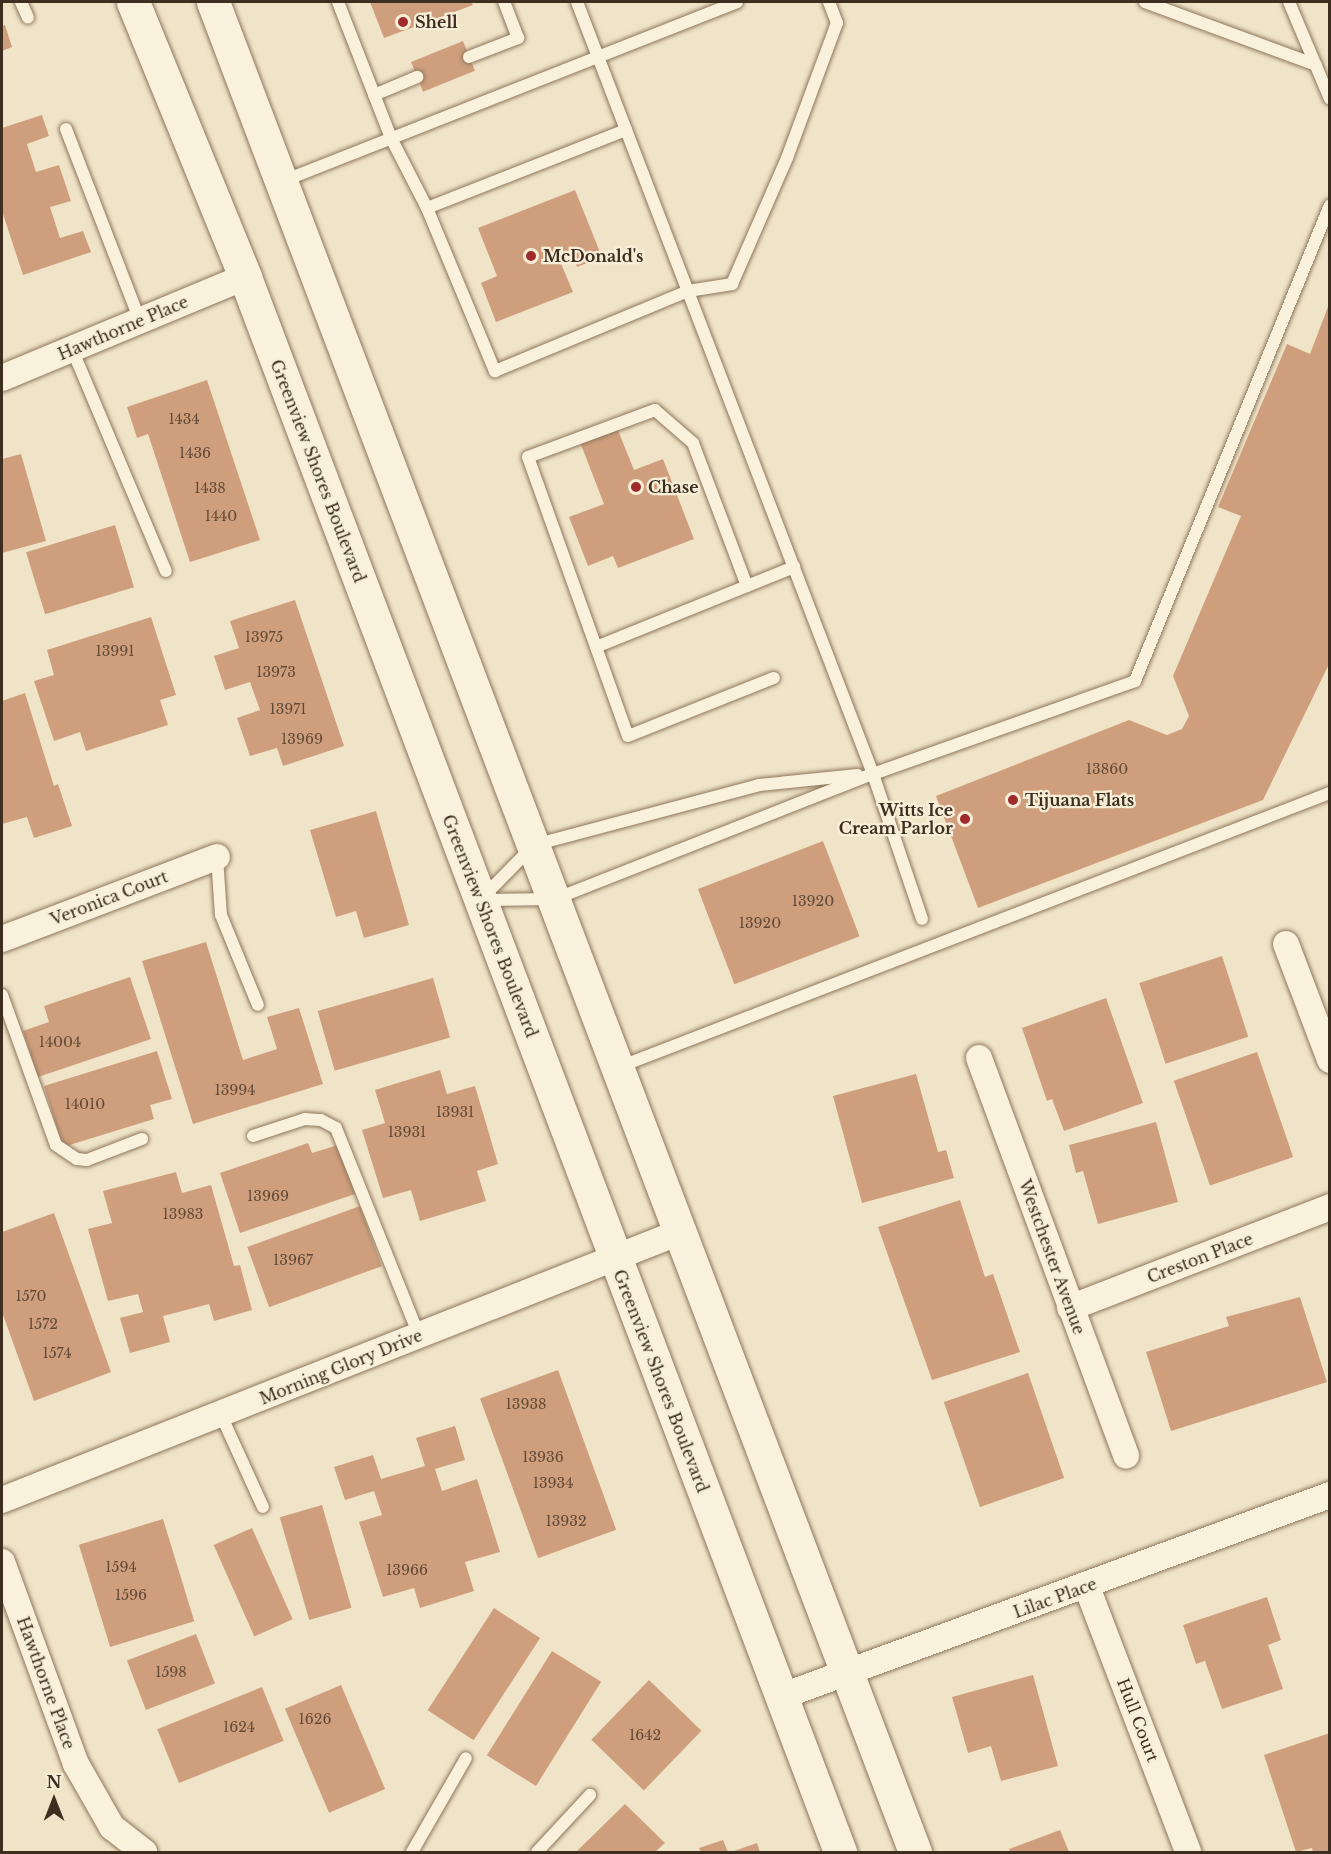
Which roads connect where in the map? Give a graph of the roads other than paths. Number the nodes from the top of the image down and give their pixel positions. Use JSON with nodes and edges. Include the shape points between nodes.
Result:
{"nodes":[{"id":1,"x":21,"y":2,"type":"edge"},
{"id":2,"x":133,"y":2,"type":"edge"},
{"id":3,"x":213,"y":2,"type":"edge"},
{"id":4,"x":338,"y":2,"type":"edge"},
{"id":5,"x":504,"y":2,"type":"edge"},
{"id":6,"x":577,"y":2,"type":"edge"},
{"id":7,"x":737,"y":2,"type":"edge"},
{"id":8,"x":829,"y":2,"type":"edge"},
{"id":9,"x":1145,"y":2,"type":"edge"},
{"id":10,"x":1289,"y":2,"type":"edge"},
{"id":11,"x":28,"y":18,"type":"dead end"},
{"id":12,"x":597,"y":56,"type":"junction"},
{"id":13,"x":469,"y":57,"type":"dead end"},
{"id":14,"x":1316,"y":65,"type":"junction"},
{"id":15,"x":417,"y":77,"type":"dead end"},
{"id":16,"x":374,"y":95,"type":"junction"},
{"id":17,"x":1329,"y":99,"type":"edge"},
{"id":18,"x":66,"y":129,"type":"dead end"},
{"id":19,"x":626,"y":130,"type":"junction"},
{"id":20,"x":391,"y":138,"type":"junction"},
{"id":21,"x":280,"y":182,"type":"junction"},
{"id":22,"x":1329,"y":205,"type":"edge"},
{"id":23,"x":427,"y":208,"type":"junction"},
{"id":24,"x":245,"y":277,"type":"junction"},
{"id":25,"x":688,"y":291,"type":"junction"},
{"id":26,"x":140,"y":321,"type":"junction"},
{"id":27,"x":72,"y":349,"type":"junction"},
{"id":28,"x":2,"y":378,"type":"edge"},
{"id":29,"x":794,"y":567,"type":"junction"},
{"id":30,"x":166,"y":571,"type":"dead end"},
{"id":31,"x":747,"y":586,"type":"junction"},
{"id":32,"x":596,"y":647,"type":"junction"},
{"id":33,"x":774,"y":678,"type":"dead end"},
{"id":34,"x":873,"y":774,"type":"junction"},
{"id":35,"x":1329,"y":793,"type":"edge"},
{"id":36,"x":534,"y":845,"type":"junction"},
{"id":37,"x":218,"y":857,"type":"joint"},
{"id":38,"x":555,"y":899,"type":"junction"},
{"id":39,"x":480,"y":900,"type":"junction"},
{"id":40,"x":922,"y":920,"type":"dead end"},
{"id":41,"x":2,"y":939,"type":"edge"},
{"id":42,"x":1286,"y":944,"type":"dead end"},
{"id":43,"x":2,"y":996,"type":"edge"},
{"id":44,"x":258,"y":1005,"type":"dead end"},
{"id":45,"x":979,"y":1058,"type":"dead end"},
{"id":46,"x":1329,"y":1060,"type":"edge"},
{"id":47,"x":618,"y":1068,"type":"junction"},
{"id":48,"x":253,"y":1136,"type":"dead end"},
{"id":49,"x":142,"y":1139,"type":"dead end"},
{"id":50,"x":1329,"y":1207,"type":"edge"},
{"id":51,"x":680,"y":1232,"type":"junction"},
{"id":52,"x":615,"y":1257,"type":"junction"},
{"id":53,"x":1070,"y":1308,"type":"junction"},
{"id":54,"x":419,"y":1336,"type":"junction"},
{"id":55,"x":221,"y":1415,"type":"junction"},
{"id":56,"x":1126,"y":1456,"type":"dead end"},
{"id":57,"x":1329,"y":1495,"type":"edge"},
{"id":58,"x":2,"y":1500,"type":"edge"},
{"id":59,"x":263,"y":1507,"type":"dead end"},
{"id":60,"x":2,"y":1562,"type":"edge"},
{"id":61,"x":1087,"y":1587,"type":"junction"},
{"id":62,"x":845,"y":1671,"type":"junction"},
{"id":63,"x":780,"y":1697,"type":"junction"},
{"id":64,"x":466,"y":1758,"type":"dead end"},
{"id":65,"x":590,"y":1795,"type":"dead end"},
{"id":66,"x":144,"y":1852,"type":"edge"},
{"id":67,"x":412,"y":1852,"type":"edge"},
{"id":68,"x":537,"y":1852,"type":"edge"},
{"id":69,"x":840,"y":1852,"type":"edge"},
{"id":70,"x":915,"y":1852,"type":"edge"},
{"id":71,"x":1188,"y":1852,"type":"edge"}],
"edges":[{"from":1,"to":11,"type":"lane"},
{"from":2,"to":24,"type":"street","name":"Greenview Shores Boulevard"},
{"from":3,"to":21,"type":"street"},
{"from":4,"to":16,"type":"lane"},
{"from":5,"to":13,"type":"lane","via":[[518,38]]},
{"from":6,"to":12,"type":"lane"},
{"from":7,"to":12,"type":"lane"},
{"from":8,"to":25,"type":"lane","via":[[837,22],[787,158],[732,284]]},
{"from":9,"to":14,"type":"lane"},
{"from":10,"to":14,"type":"lane"},
{"from":12,"to":19,"type":"lane"},
{"from":12,"to":20,"type":"lane"},
{"from":14,"to":17,"type":"lane"},
{"from":15,"to":16,"type":"lane"},
{"from":16,"to":20,"type":"lane"},
{"from":18,"to":26,"type":"lane"},
{"from":19,"to":23,"type":"lane"},
{"from":19,"to":25,"type":"lane"},
{"from":20,"to":21,"type":"lane"},
{"from":20,"to":23,"type":"lane"},
{"from":21,"to":36,"type":"street"},
{"from":22,"to":34,"type":"lane","via":[[1135,681]]},
{"from":23,"to":25,"type":"lane","via":[[495,371]]},
{"from":24,"to":26,"type":"street","name":"Hawthorne Place"},
{"from":24,"to":39,"type":"street","name":"Greenview Shores Boulevard"},
{"from":25,"to":29,"type":"lane"},
{"from":26,"to":27,"type":"street","name":"Hawthorne Place"},
{"from":27,"to":28,"type":"street","name":"Hawthorne Place"},
{"from":27,"to":30,"type":"lane"},
{"from":29,"to":31,"type":"lane"},
{"from":29,"to":34,"type":"lane"},
{"from":31,"to":32,"type":"lane"},
{"from":31,"to":32,"type":"lane","via":[[693,443],[655,410],[528,457]]},
{"from":32,"to":33,"type":"lane","via":[[628,736]]},
{"from":34,"to":36,"type":"lane","via":[[759,785]]},
{"from":34,"to":38,"type":"lane"},
{"from":34,"to":40,"type":"lane"},
{"from":35,"to":47,"type":"lane"},
{"from":36,"to":38,"type":"street"},
{"from":36,"to":39,"type":"lane"},
{"from":37,"to":41,"type":"street","name":"Veronica Court"},
{"from":37,"to":44,"type":"lane","via":[[221,915]]},
{"from":38,"to":39,"type":"lane"},
{"from":38,"to":47,"type":"street"},
{"from":39,"to":52,"type":"street","name":"Greenview Shores Boulevard"},
{"from":42,"to":46,"type":"street"},
{"from":43,"to":49,"type":"lane","via":[[56,1145],[77,1160],[87,1160]]},
{"from":45,"to":53,"type":"street","name":"Westchester Avenue"},
{"from":47,"to":51,"type":"street"},
{"from":48,"to":54,"type":"lane","via":[[305,1119],[321,1120],[336,1128]]},
{"from":50,"to":53,"type":"street","name":"Creston Place"},
{"from":51,"to":52,"type":"street","name":"Morning Glory Drive"},
{"from":51,"to":62,"type":"street"},
{"from":52,"to":54,"type":"street","name":"Morning Glory Drive"},
{"from":52,"to":63,"type":"street","name":"Greenview Shores Boulevard"},
{"from":53,"to":56,"type":"street","name":"Westchester Avenue"},
{"from":54,"to":55,"type":"street","name":"Morning Glory Drive"},
{"from":55,"to":58,"type":"street","name":"Morning Glory Drive"},
{"from":55,"to":59,"type":"lane"},
{"from":57,"to":61,"type":"street","name":"Lilac Place"},
{"from":60,"to":66,"type":"street","name":"Hawthorne Place","via":[[76,1764],[112,1827]]},
{"from":61,"to":62,"type":"street","name":"Lilac Place"},
{"from":61,"to":71,"type":"street","name":"Hull Court"},
{"from":62,"to":63,"type":"street","name":"Lilac Place"},
{"from":62,"to":70,"type":"street"},
{"from":63,"to":69,"type":"street","name":"Greenview Shores Boulevard"},
{"from":64,"to":67,"type":"lane"},
{"from":65,"to":68,"type":"lane"}]}
